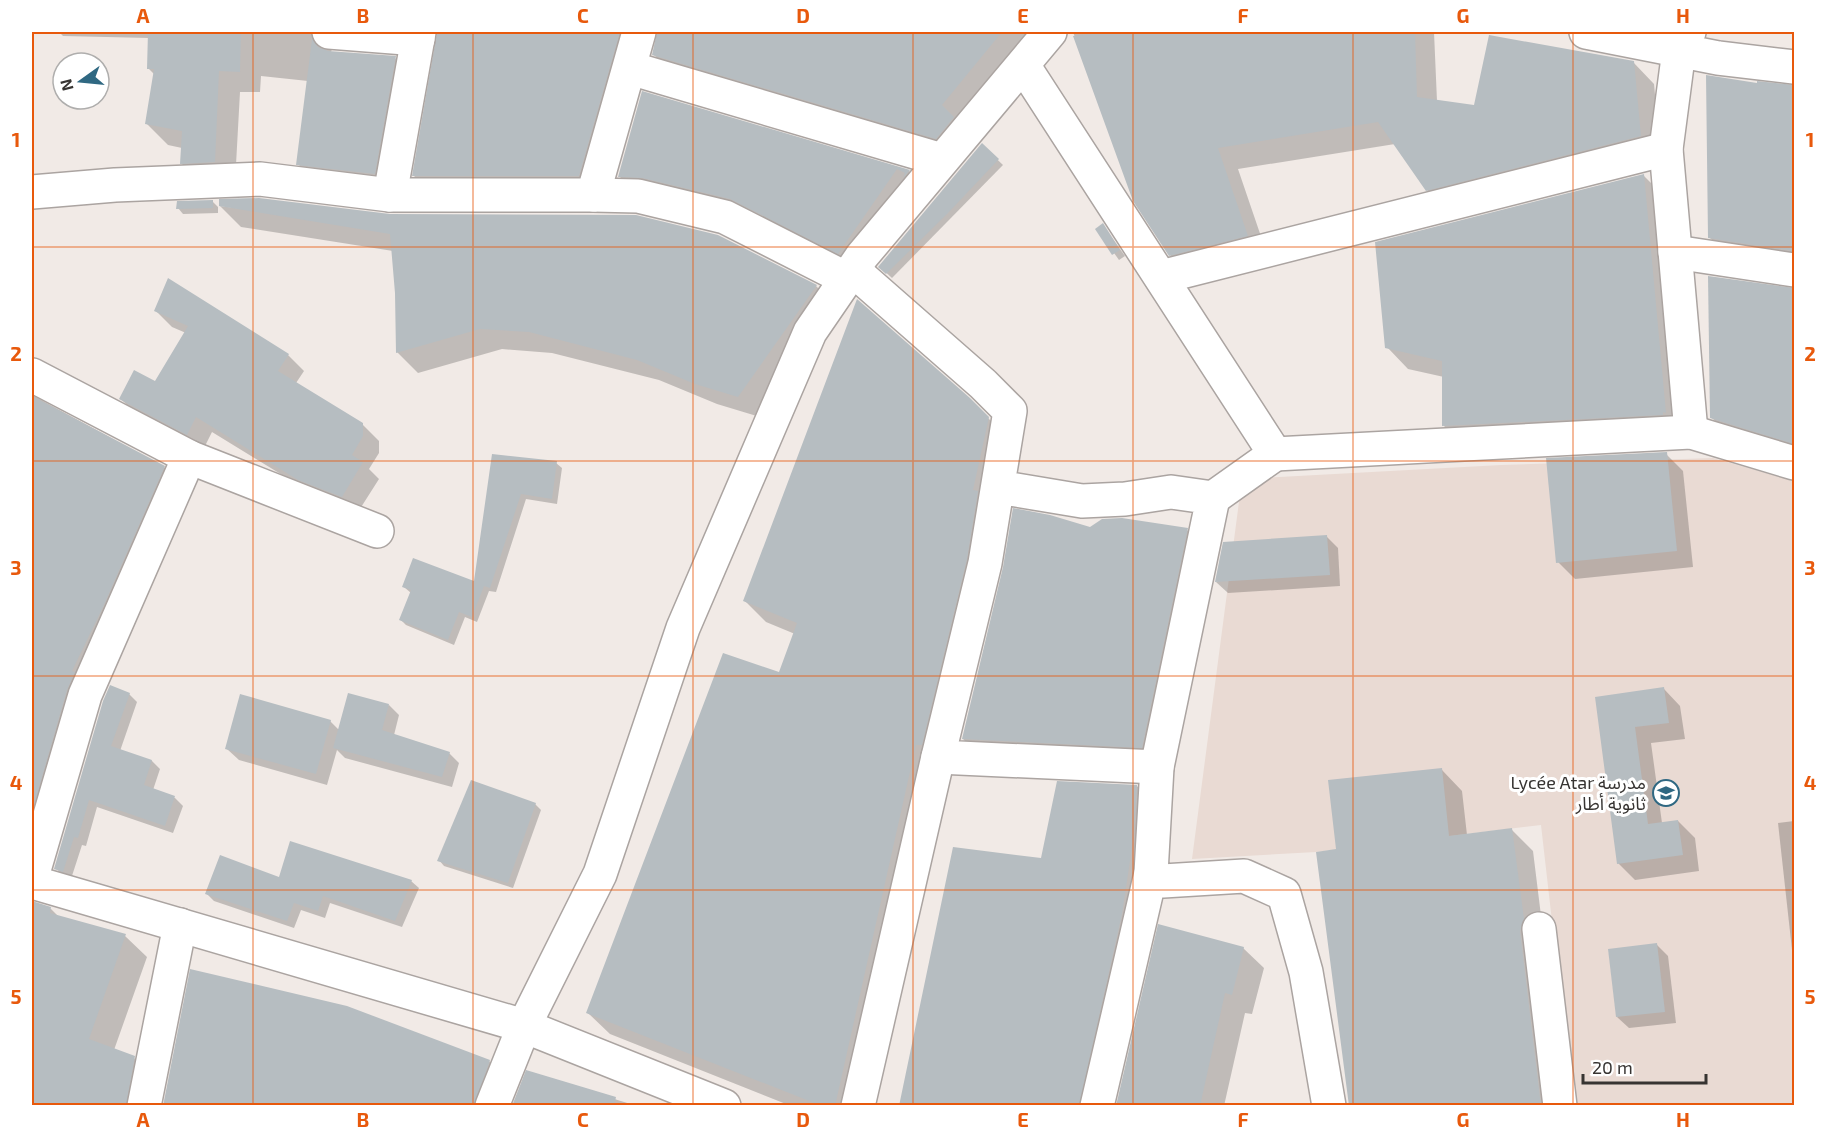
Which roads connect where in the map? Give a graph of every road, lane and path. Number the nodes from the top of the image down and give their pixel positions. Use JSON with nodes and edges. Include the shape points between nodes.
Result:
{"nodes":[{"id":1,"x":329,"y":32,"type":"edge"},
{"id":2,"x":639,"y":32,"type":"edge"},
{"id":3,"x":1050,"y":32,"type":"edge"},
{"id":4,"x":1586,"y":32,"type":"edge"},
{"id":5,"x":418,"y":35,"type":"edge"},
{"id":6,"x":1684,"y":41,"type":"edge"},
{"id":7,"x":1023,"y":65,"type":"junction"},
{"id":8,"x":1794,"y":67,"type":"edge"},
{"id":9,"x":630,"y":68,"type":"junction"},
{"id":10,"x":1666,"y":148,"type":"junction"},
{"id":11,"x":942,"y":160,"type":"junction"},
{"id":12,"x":32,"y":192,"type":"edge"},
{"id":13,"x":390,"y":195,"type":"junction"},
{"id":14,"x":593,"y":195,"type":"junction"},
{"id":15,"x":1675,"y":252,"type":"junction"},
{"id":16,"x":1794,"y":270,"type":"edge"},
{"id":17,"x":850,"y":274,"type":"junction"},
{"id":18,"x":1161,"y":278,"type":"junction"},
{"id":19,"x":32,"y":375,"type":"edge"},
{"id":20,"x":1691,"y":432,"type":"junction"},
{"id":21,"x":1275,"y":454,"type":"junction"},
{"id":22,"x":189,"y":458,"type":"junction"},
{"id":23,"x":1794,"y":463,"type":"edge"},
{"id":24,"x":998,"y":487,"type":"junction"},
{"id":25,"x":1213,"y":498,"type":"junction"},
{"id":26,"x":377,"y":531,"type":"dead end"},
{"id":27,"x":938,"y":757,"type":"junction"},
{"id":28,"x":1157,"y":767,"type":"junction"},
{"id":29,"x":1151,"y":873,"type":"junction"},
{"id":30,"x":32,"y":877,"type":"edge"},
{"id":31,"x":32,"y":882,"type":"edge"},
{"id":32,"x":180,"y":925,"type":"junction"},
{"id":33,"x":1539,"y":929,"type":"dead end"},
{"id":34,"x":524,"y":1026,"type":"junction"},
{"id":35,"x":144,"y":1106,"type":"edge"},
{"id":36,"x":492,"y":1106,"type":"edge"},
{"id":37,"x":724,"y":1106,"type":"edge"},
{"id":38,"x":858,"y":1106,"type":"edge"},
{"id":39,"x":1097,"y":1106,"type":"edge"},
{"id":40,"x":1329,"y":1106,"type":"edge"},
{"id":41,"x":1560,"y":1106,"type":"edge"}],
"edges":[{"from":1,"to":5,"type":"street"},
{"from":2,"to":9,"type":"street"},
{"from":3,"to":7,"type":"street"},
{"from":4,"to":6,"type":"street"},
{"from":5,"to":13,"type":"street"},
{"from":6,"to":8,"type":"street","via":[[1718,58]]},
{"from":6,"to":10,"type":"street"},
{"from":7,"to":11,"type":"street"},
{"from":7,"to":18,"type":"street"},
{"from":9,"to":11,"type":"street"},
{"from":9,"to":14,"type":"street"},
{"from":10,"to":15,"type":"street"},
{"from":10,"to":18,"type":"street"},
{"from":11,"to":17,"type":"street"},
{"from":12,"to":13,"type":"street","via":[[260,179]]},
{"from":13,"to":14,"type":"street"},
{"from":14,"to":17,"type":"street","via":[[638,196],[725,217]]},
{"from":15,"to":16,"type":"street"},
{"from":15,"to":20,"type":"street"},
{"from":17,"to":24,"type":"street","via":[[1010,411]]},
{"from":17,"to":34,"type":"street","via":[[810,332],[682,628],[600,874]]},
{"from":18,"to":21,"type":"street"},
{"from":19,"to":22,"type":"street"},
{"from":20,"to":21,"type":"street"},
{"from":20,"to":23,"type":"street"},
{"from":21,"to":25,"type":"street"},
{"from":22,"to":26,"type":"street"},
{"from":22,"to":30,"type":"street","via":[[85,695]]},
{"from":24,"to":25,"type":"street","via":[[1082,501],[1171,492]]},
{"from":24,"to":27,"type":"street","via":[[985,563]]},
{"from":25,"to":28,"type":"street"},
{"from":27,"to":28,"type":"street"},
{"from":27,"to":38,"type":"street"},
{"from":28,"to":29,"type":"street"},
{"from":29,"to":39,"type":"street"},
{"from":29,"to":40,"type":"street","via":[[1163,881],[1244,876],[1284,894],[1306,972]]},
{"from":31,"to":32,"type":"street"},
{"from":32,"to":34,"type":"street"},
{"from":32,"to":35,"type":"street"},
{"from":33,"to":41,"type":"street"},
{"from":34,"to":36,"type":"street"},
{"from":34,"to":37,"type":"street"}]}
